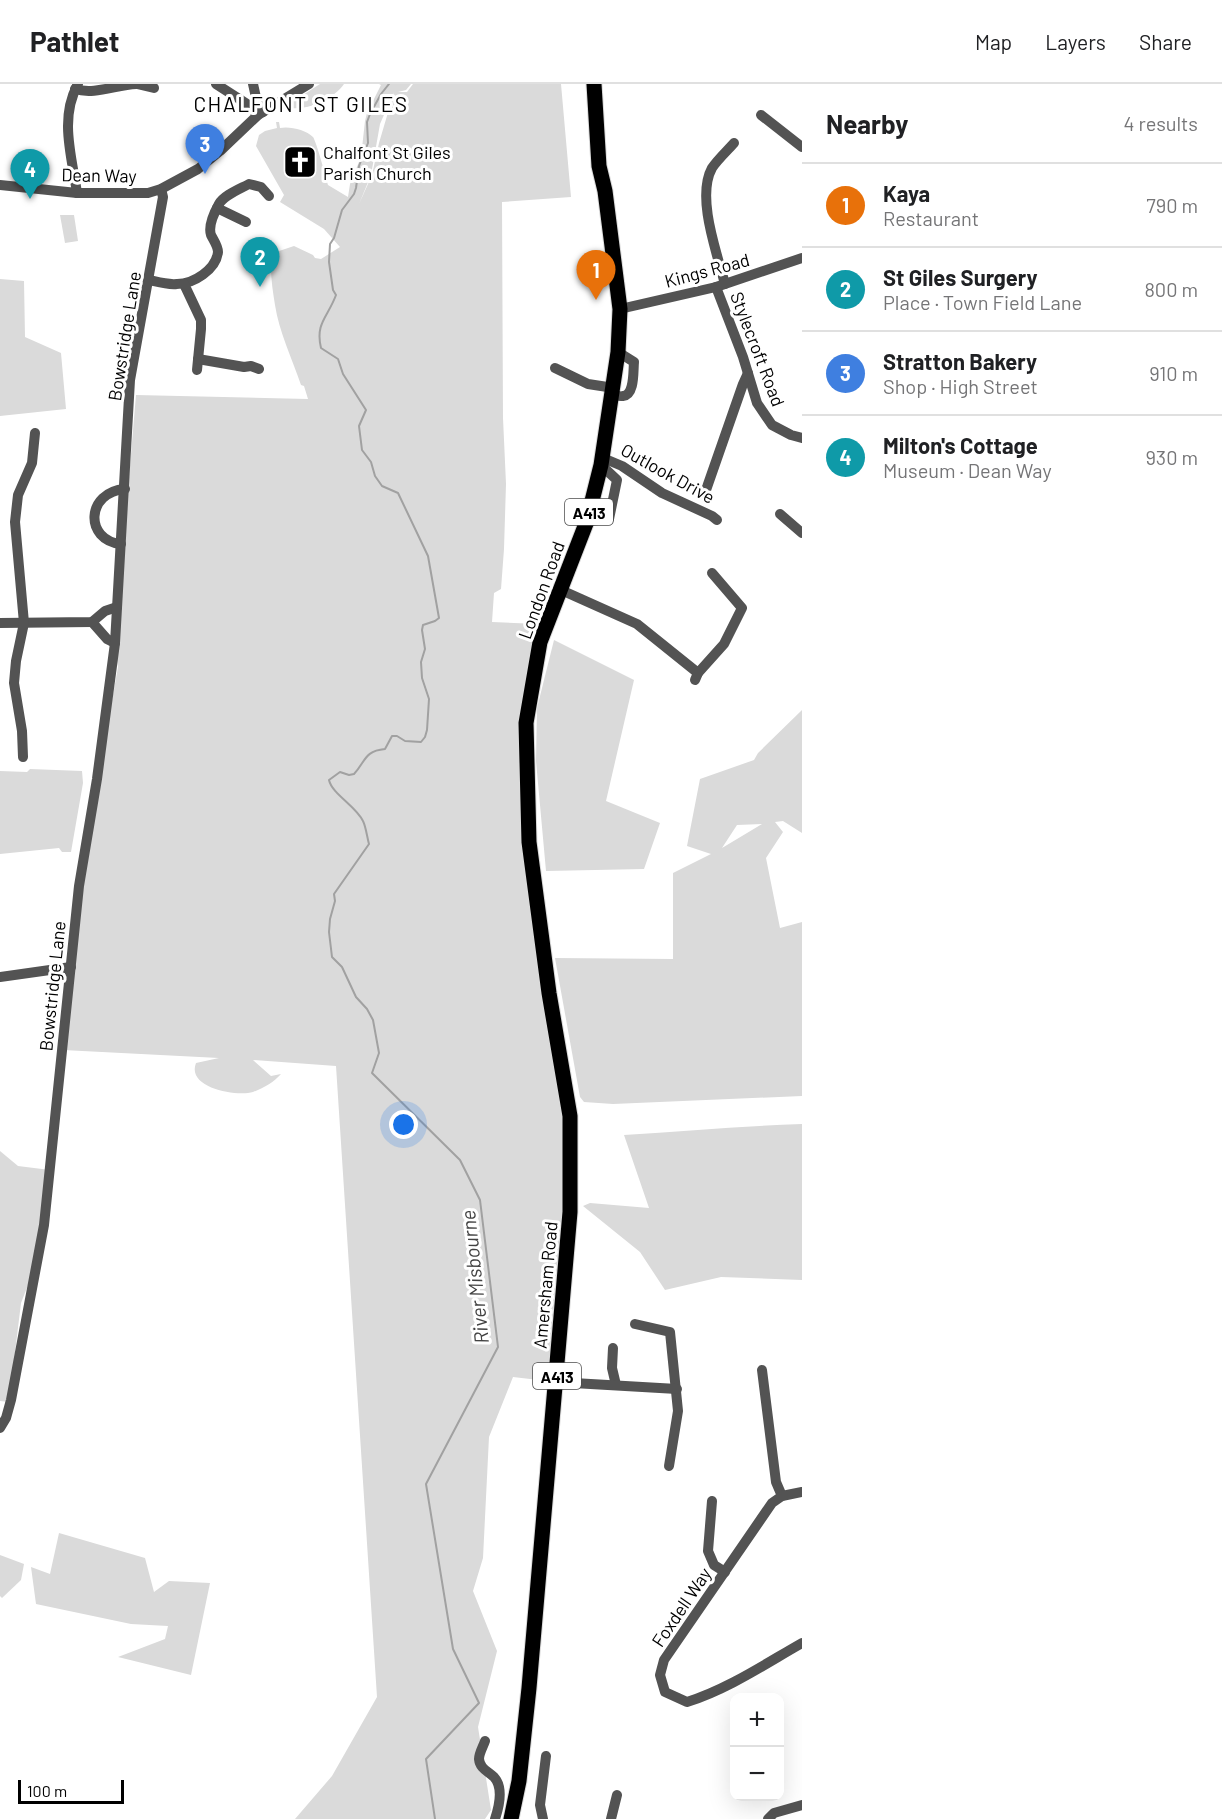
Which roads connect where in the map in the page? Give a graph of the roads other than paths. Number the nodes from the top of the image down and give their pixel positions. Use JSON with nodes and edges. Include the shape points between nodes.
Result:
{"nodes":[{"id":1,"x":137,"y":84,"type":"edge"},
{"id":2,"x":216,"y":84,"type":"edge"},
{"id":3,"x":254,"y":84,"type":"edge"},
{"id":4,"x":309,"y":84,"type":"edge"},
{"id":5,"x":594,"y":84,"type":"edge"},
{"id":6,"x":76,"y":87,"type":"edge"},
{"id":7,"x":154,"y":88,"type":"dead end"},
{"id":8,"x":261,"y":113,"type":"junction"},
{"id":9,"x":761,"y":115,"type":"dead end"},
{"id":10,"x":734,"y":143,"type":"dead end"},
{"id":11,"x":802,"y":147,"type":"edge"},
{"id":12,"x":0,"y":185,"type":"edge"},
{"id":13,"x":161,"y":189,"type":"junction"},
{"id":14,"x":77,"y":193,"type":"junction"},
{"id":15,"x":269,"y":196,"type":"dead end"},
{"id":16,"x":217,"y":208,"type":"junction"},
{"id":17,"x":246,"y":222,"type":"dead end"},
{"id":18,"x":802,"y":258,"type":"edge"},
{"id":19,"x":149,"y":280,"type":"junction"},
{"id":20,"x":184,"y":284,"type":"junction"},
{"id":21,"x":720,"y":286,"type":"junction"},
{"id":22,"x":620,"y":309,"type":"junction"},
{"id":23,"x":555,"y":368,"type":"dead end"},
{"id":24,"x":259,"y":369,"type":"dead end"},
{"id":25,"x":748,"y":373,"type":"junction"},
{"id":26,"x":613,"y":391,"type":"junction"},
{"id":27,"x":35,"y":433,"type":"dead end"},
{"id":28,"x":802,"y":438,"type":"edge"},
{"id":29,"x":602,"y":461,"type":"junction"},
{"id":30,"x":125,"y":489,"type":"junction"},
{"id":31,"x":706,"y":490,"type":"dead end"},
{"id":32,"x":780,"y":514,"type":"dead end"},
{"id":33,"x":717,"y":520,"type":"dead end"},
{"id":34,"x":797,"y":534,"type":"edge"},
{"id":35,"x":121,"y":544,"type":"junction"},
{"id":36,"x":712,"y":573,"type":"dead end"},
{"id":37,"x":561,"y":590,"type":"junction"},
{"id":38,"x":117,"y":607,"type":"junction"},
{"id":39,"x":92,"y":622,"type":"junction"},
{"id":40,"x":0,"y":623,"type":"edge"},
{"id":41,"x":24,"y":623,"type":"junction"},
{"id":42,"x":115,"y":643,"type":"junction"},
{"id":43,"x":23,"y":757,"type":"dead end"},
{"id":44,"x":541,"y":934,"type":"joint"},
{"id":45,"x":70,"y":967,"type":"junction"},
{"id":46,"x":0,"y":977,"type":"edge"},
{"id":47,"x":635,"y":1324,"type":"dead end"},
{"id":48,"x":613,"y":1348,"type":"dead end"},
{"id":49,"x":762,"y":1370,"type":"dead end"},
{"id":50,"x":556,"y":1382,"type":"junction"},
{"id":51,"x":616,"y":1385,"type":"junction"},
{"id":52,"x":677,"y":1389,"type":"junction"},
{"id":53,"x":0,"y":1428,"type":"edge"},
{"id":54,"x":669,"y":1466,"type":"dead end"},
{"id":55,"x":802,"y":1492,"type":"edge"},
{"id":56,"x":782,"y":1496,"type":"junction"},
{"id":57,"x":712,"y":1501,"type":"dead end"},
{"id":58,"x":725,"y":1572,"type":"junction"},
{"id":59,"x":802,"y":1643,"type":"edge"},
{"id":60,"x":485,"y":1741,"type":"dead end"},
{"id":61,"x":546,"y":1756,"type":"dead end"},
{"id":62,"x":617,"y":1795,"type":"dead end"},
{"id":63,"x":802,"y":1805,"type":"edge"},
{"id":64,"x":495,"y":1819,"type":"edge"},
{"id":65,"x":511,"y":1819,"type":"edge"},
{"id":66,"x":543,"y":1819,"type":"edge"},
{"id":67,"x":611,"y":1819,"type":"edge"},
{"id":68,"x":768,"y":1819,"type":"edge"}],
"edges":[{"from":1,"to":6,"type":"street","via":[[84,92]]},
{"from":1,"to":7,"type":"street"},
{"from":2,"to":8,"type":"street"},
{"from":3,"to":8,"type":"street"},
{"from":4,"to":8,"type":"street","name":"Dean Way"},
{"from":5,"to":22,"type":"highway","name":"London Road","number":"A413","via":[[599,166]]},
{"from":6,"to":14,"type":"street","via":[[69,105],[68,127]]},
{"from":8,"to":13,"type":"street","name":"Dean Way","via":[[210,160]]},
{"from":9,"to":11,"type":"street"},
{"from":10,"to":21,"type":"street","name":"Stylecroft Road","via":[[712,169],[706,194]]},
{"from":12,"to":14,"type":"street","name":"Dean Way"},
{"from":13,"to":14,"type":"street","name":"Dean Way","via":[[148,193]]},
{"from":13,"to":19,"type":"street","name":"Bowstridge Lane","via":[[164,197]]},
{"from":15,"to":16,"type":"street","via":[[261,187],[249,184],[224,198]]},
{"from":16,"to":17,"type":"street"},
{"from":16,"to":20,"type":"street","via":[[210,224],[218,248],[215,261],[207,271]]},
{"from":18,"to":21,"type":"street","name":"Kings Road"},
{"from":19,"to":20,"type":"street"},
{"from":19,"to":30,"type":"street","name":"Bowstridge Lane","via":[[130,380]]},
{"from":20,"to":24,"type":"street","via":[[201,320],[198,365]]},
{"from":21,"to":22,"type":"street","name":"Kings Road"},
{"from":21,"to":25,"type":"street","name":"Stylecroft Road"},
{"from":22,"to":26,"type":"highway","name":"London Road","number":"A413"},
{"from":23,"to":26,"type":"street"},
{"from":25,"to":28,"type":"street","name":"Stylecroft Road","via":[[757,403],[772,425]]},
{"from":25,"to":31,"type":"street"},
{"from":26,"to":29,"type":"highway","name":"London Road","number":"A413"},
{"from":27,"to":41,"type":"street","via":[[32,463],[18,495],[15,522]]},
{"from":29,"to":33,"type":"street","name":"Outlook Drive","via":[[622,466],[662,493]]},
{"from":29,"to":37,"type":"highway","name":"London Road","number":"A413","via":[[587,521]]},
{"from":30,"to":35,"type":"street","name":"Bowstridge Lane"},
{"from":30,"to":35,"type":"street","via":[[101,498],[94,507],[93,518],[110,543]]},
{"from":32,"to":34,"type":"street"},
{"from":35,"to":38,"type":"street","name":"Bowstridge Lane"},
{"from":36,"to":37,"type":"street","via":[[742,608],[724,644],[697,676],[637,624]]},
{"from":37,"to":44,"type":"highway","name":"London Road","number":"A413","via":[[540,642],[526,723],[529,842]]},
{"from":38,"to":39,"type":"street"},
{"from":38,"to":42,"type":"street","name":"Bowstridge Lane"},
{"from":39,"to":41,"type":"street"},
{"from":39,"to":42,"type":"street"},
{"from":40,"to":41,"type":"street"},
{"from":41,"to":43,"type":"street","via":[[14,683]]},
{"from":42,"to":45,"type":"street","name":"Bowstridge Lane"},
{"from":44,"to":50,"type":"highway","name":"Amersham Road","number":"A413","via":[[570,1116],[570,1212]]},
{"from":45,"to":46,"type":"street"},
{"from":45,"to":53,"type":"street","name":"Bowstridge Lane","via":[[44,1225],[11,1400]]},
{"from":47,"to":52,"type":"street","via":[[670,1332]]},
{"from":48,"to":51,"type":"street"},
{"from":49,"to":56,"type":"street","via":[[776,1482]]},
{"from":50,"to":51,"type":"street"},
{"from":50,"to":65,"type":"highway","name":"Amersham Road","number":"A413","via":[[519,1781]]},
{"from":51,"to":52,"type":"street"},
{"from":52,"to":54,"type":"street","via":[[678,1411]]},
{"from":55,"to":56,"type":"street"},
{"from":56,"to":58,"type":"street","name":"Foxdell Way","via":[[772,1503]]},
{"from":57,"to":58,"type":"street","via":[[708,1551],[714,1565]]},
{"from":58,"to":59,"type":"street","name":"Foxdell Way","via":[[664,1660],[660,1675],[665,1692],[687,1702],[704,1697]]},
{"from":60,"to":64,"type":"street","via":[[480,1762],[495,1778],[500,1791]]},
{"from":61,"to":66,"type":"street","via":[[540,1805]]},
{"from":62,"to":67,"type":"street"},
{"from":63,"to":68,"type":"street","via":[[774,1813]]}]}
